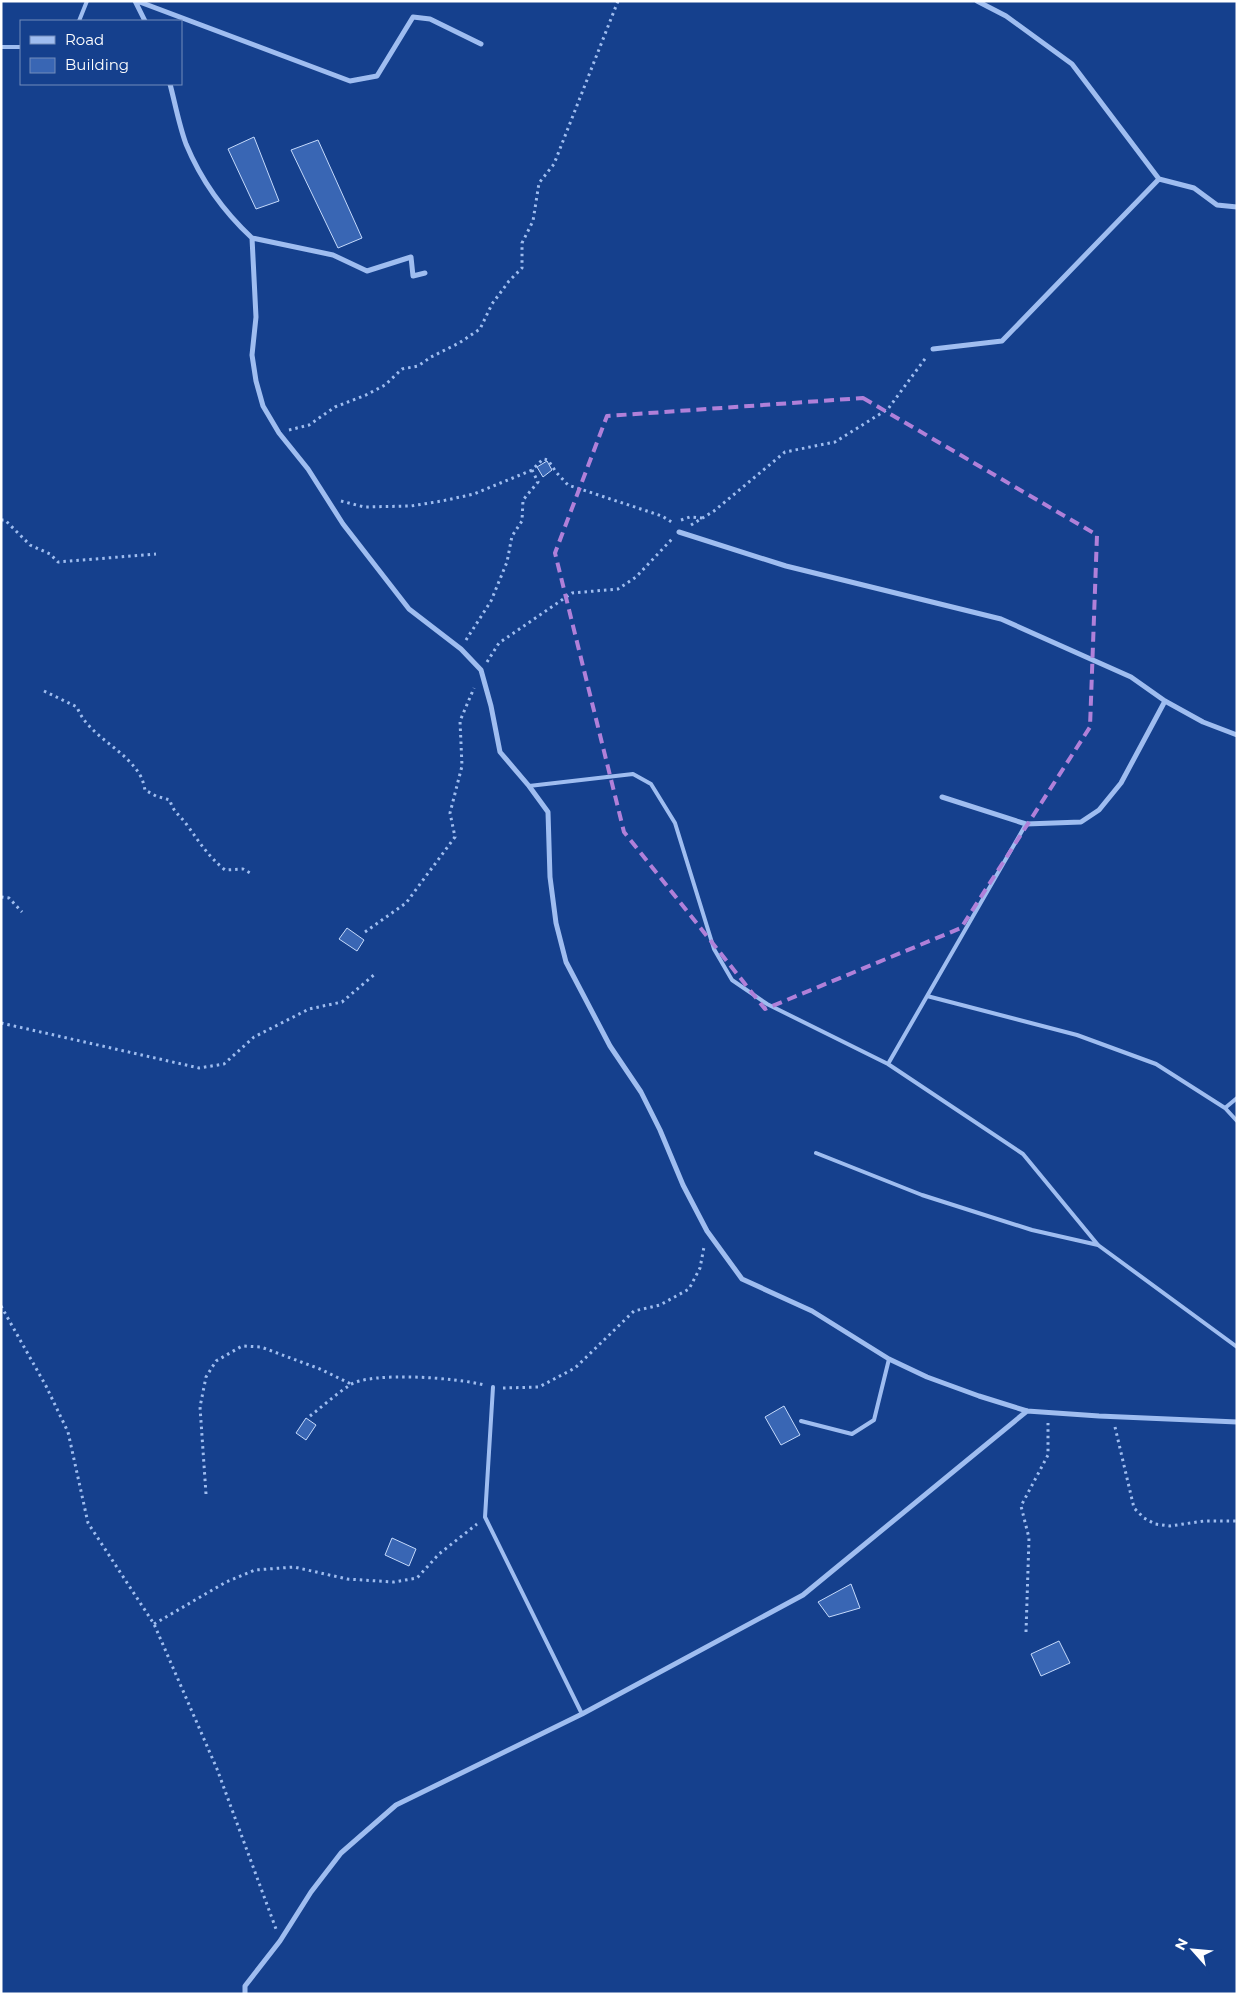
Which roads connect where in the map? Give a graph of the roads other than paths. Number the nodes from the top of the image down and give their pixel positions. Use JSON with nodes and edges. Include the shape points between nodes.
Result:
{"nodes":[{"id":1,"x":87,"y":1,"type":"edge"},
{"id":2,"x":136,"y":1,"type":"edge"},
{"id":3,"x":977,"y":1,"type":"edge"},
{"id":4,"x":79,"y":20,"type":"edge"},
{"id":5,"x":146,"y":20,"type":"edge"},
{"id":6,"x":481,"y":44,"type":"dead end"},
{"id":7,"x":20,"y":46,"type":"edge"},
{"id":8,"x":1,"y":47,"type":"edge"},
{"id":9,"x":170,"y":85,"type":"edge"},
{"id":10,"x":1159,"y":179,"type":"junction"},
{"id":11,"x":1237,"y":207,"type":"edge"},
{"id":12,"x":252,"y":238,"type":"junction"},
{"id":13,"x":425,"y":273,"type":"dead end"},
{"id":14,"x":933,"y":349,"type":"road end"},
{"id":15,"x":679,"y":532,"type":"road end"},
{"id":16,"x":1165,"y":701,"type":"junction"},
{"id":17,"x":1237,"y":735,"type":"edge"},
{"id":18,"x":529,"y":786,"type":"junction"},
{"id":19,"x":942,"y":797,"type":"dead end"},
{"id":20,"x":1026,"y":824,"type":"junction"},
{"id":21,"x":927,"y":996,"type":"junction"},
{"id":22,"x":888,"y":1064,"type":"junction"},
{"id":23,"x":1237,"y":1098,"type":"edge"},
{"id":24,"x":1226,"y":1108,"type":"junction"},
{"id":25,"x":1237,"y":1121,"type":"edge"},
{"id":26,"x":816,"y":1153,"type":"dead end"},
{"id":27,"x":1098,"y":1245,"type":"junction"},
{"id":28,"x":1237,"y":1348,"type":"edge"},
{"id":29,"x":889,"y":1359,"type":"junction"},
{"id":30,"x":493,"y":1387,"type":"road end"},
{"id":31,"x":1027,"y":1411,"type":"junction"},
{"id":32,"x":801,"y":1421,"type":"dead end"},
{"id":33,"x":1237,"y":1422,"type":"edge"},
{"id":34,"x":582,"y":1714,"type":"junction"},
{"id":35,"x":245,"y":1994,"type":"edge"}],
"edges":[{"from":1,"to":4,"type":"lane"},
{"from":2,"to":5,"type":"street"},
{"from":2,"to":6,"type":"street","via":[[350,82],[377,76],[413,18],[430,19]]},
{"from":3,"to":10,"type":"street","via":[[1006,16],[1072,64]]},
{"from":7,"to":8,"type":"lane"},
{"from":9,"to":12,"type":"street","via":[[186,142],[203,179],[231,218]]},
{"from":10,"to":11,"type":"street","via":[[1194,188],[1217,205]]},
{"from":10,"to":14,"type":"street","via":[[1002,340]]},
{"from":12,"to":13,"type":"street","via":[[334,255],[367,271],[411,257],[413,276]]},
{"from":12,"to":18,"type":"street","via":[[256,317],[252,355],[263,406],[344,524],[409,608],[461,649],[481,670],[500,752]]},
{"from":15,"to":16,"type":"street","via":[[786,566],[1002,619],[1131,677]]},
{"from":16,"to":17,"type":"street","via":[[1203,722]]},
{"from":16,"to":20,"type":"street","via":[[1121,783],[1099,810],[1081,822]]},
{"from":18,"to":22,"type":"lane","via":[[633,774],[651,784],[675,823],[714,949],[732,980],[767,1004]]},
{"from":18,"to":29,"type":"street","via":[[548,812],[550,877],[556,923],[566,962],[610,1046],[641,1092],[707,1231],[742,1279],[812,1312]]},
{"from":19,"to":20,"type":"street"},
{"from":20,"to":21,"type":"lane"},
{"from":21,"to":22,"type":"lane"},
{"from":21,"to":24,"type":"lane","via":[[1077,1035],[1156,1064]]},
{"from":22,"to":27,"type":"lane","via":[[1023,1154]]},
{"from":23,"to":24,"type":"lane"},
{"from":24,"to":25,"type":"lane"},
{"from":26,"to":27,"type":"lane","via":[[931,1198],[1032,1230]]},
{"from":27,"to":28,"type":"lane"},
{"from":29,"to":31,"type":"street","via":[[927,1377]]},
{"from":29,"to":32,"type":"lane","via":[[874,1420],[852,1434]]},
{"from":30,"to":34,"type":"lane","via":[[485,1517]]},
{"from":31,"to":33,"type":"street"},
{"from":31,"to":34,"type":"street","via":[[803,1596]]},
{"from":34,"to":35,"type":"street","via":[[396,1805],[341,1853],[245,1986]]}]}
